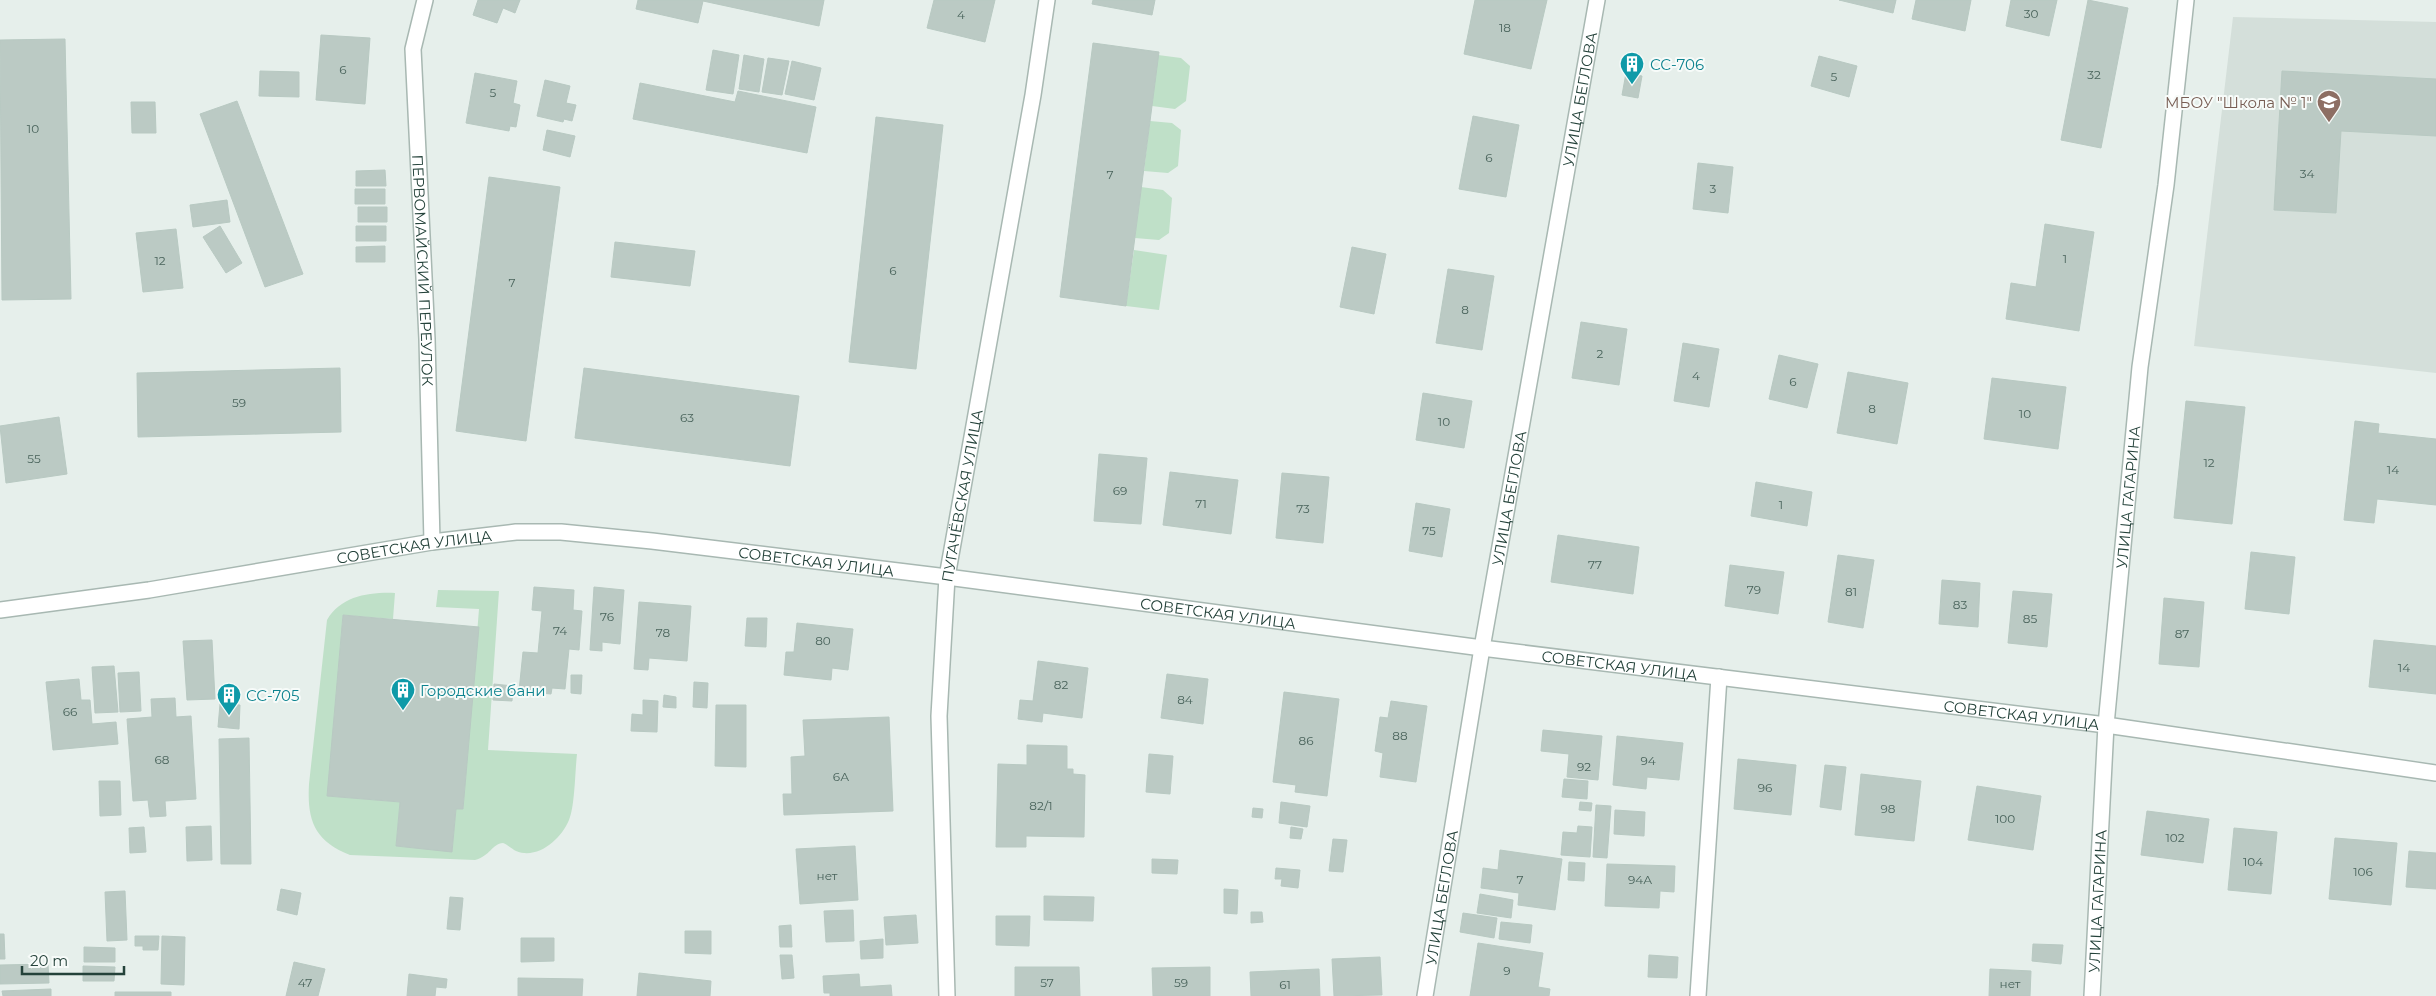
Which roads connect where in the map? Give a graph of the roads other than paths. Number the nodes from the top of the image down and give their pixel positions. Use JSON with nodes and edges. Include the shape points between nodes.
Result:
{"nodes":[{"id":1,"x":425,"y":0,"type":"edge"},
{"id":2,"x":1047,"y":0,"type":"edge"},
{"id":3,"x":1597,"y":0,"type":"edge"},
{"id":4,"x":2186,"y":0,"type":"edge"},
{"id":5,"x":432,"y":542,"type":"junction"},
{"id":6,"x":946,"y":577,"type":"junction"},
{"id":7,"x":0,"y":610,"type":"edge"},
{"id":8,"x":1482,"y":648,"type":"junction"},
{"id":9,"x":1719,"y":677,"type":"junction"},
{"id":10,"x":2106,"y":725,"type":"junction"},
{"id":11,"x":2436,"y":773,"type":"edge"},
{"id":12,"x":948,"y":996,"type":"edge"},
{"id":13,"x":1425,"y":996,"type":"edge"},
{"id":14,"x":1698,"y":996,"type":"edge"},
{"id":15,"x":2092,"y":996,"type":"edge"}],
"edges":[{"from":1,"to":5,"type":"street","name":"ПЕРВОМАЙСКИЙ ПЕРЕУЛОК","via":[[413,50],[427,339]]},
{"from":2,"to":6,"type":"street","name":"ПУГАЧЁВСКАЯ УЛИЦА"},
{"from":3,"to":8,"type":"street","name":"УЛИЦА БЕГЛОВА"},
{"from":4,"to":10,"type":"street","name":"УЛИЦА ГАГАРИНА","via":[[2166,184],[2140,367]]},
{"from":5,"to":6,"type":"street","name":"СОВЕТСКАЯ УЛИЦА","via":[[516,532],[561,532]]},
{"from":5,"to":7,"type":"street","name":"СОВЕТСКАЯ УЛИЦА","via":[[149,590]]},
{"from":6,"to":8,"type":"street","name":"СОВЕТСКАЯ УЛИЦА"},
{"from":6,"to":12,"type":"street","name":"ПУГАЧЁВСКАЯ УЛИЦА","via":[[939,716]]},
{"from":8,"to":9,"type":"street","name":"СОВЕТСКАЯ УЛИЦА"},
{"from":8,"to":13,"type":"street","name":"УЛИЦА БЕГЛОВА"},
{"from":9,"to":10,"type":"street","name":"СОВЕТСКАЯ УЛИЦА"},
{"from":9,"to":14,"type":"street"},
{"from":10,"to":11,"type":"street","name":"СОВЕТСКАЯ УЛИЦА"},
{"from":10,"to":15,"type":"street","name":"УЛИЦА ГАГАРИНА"}]}
